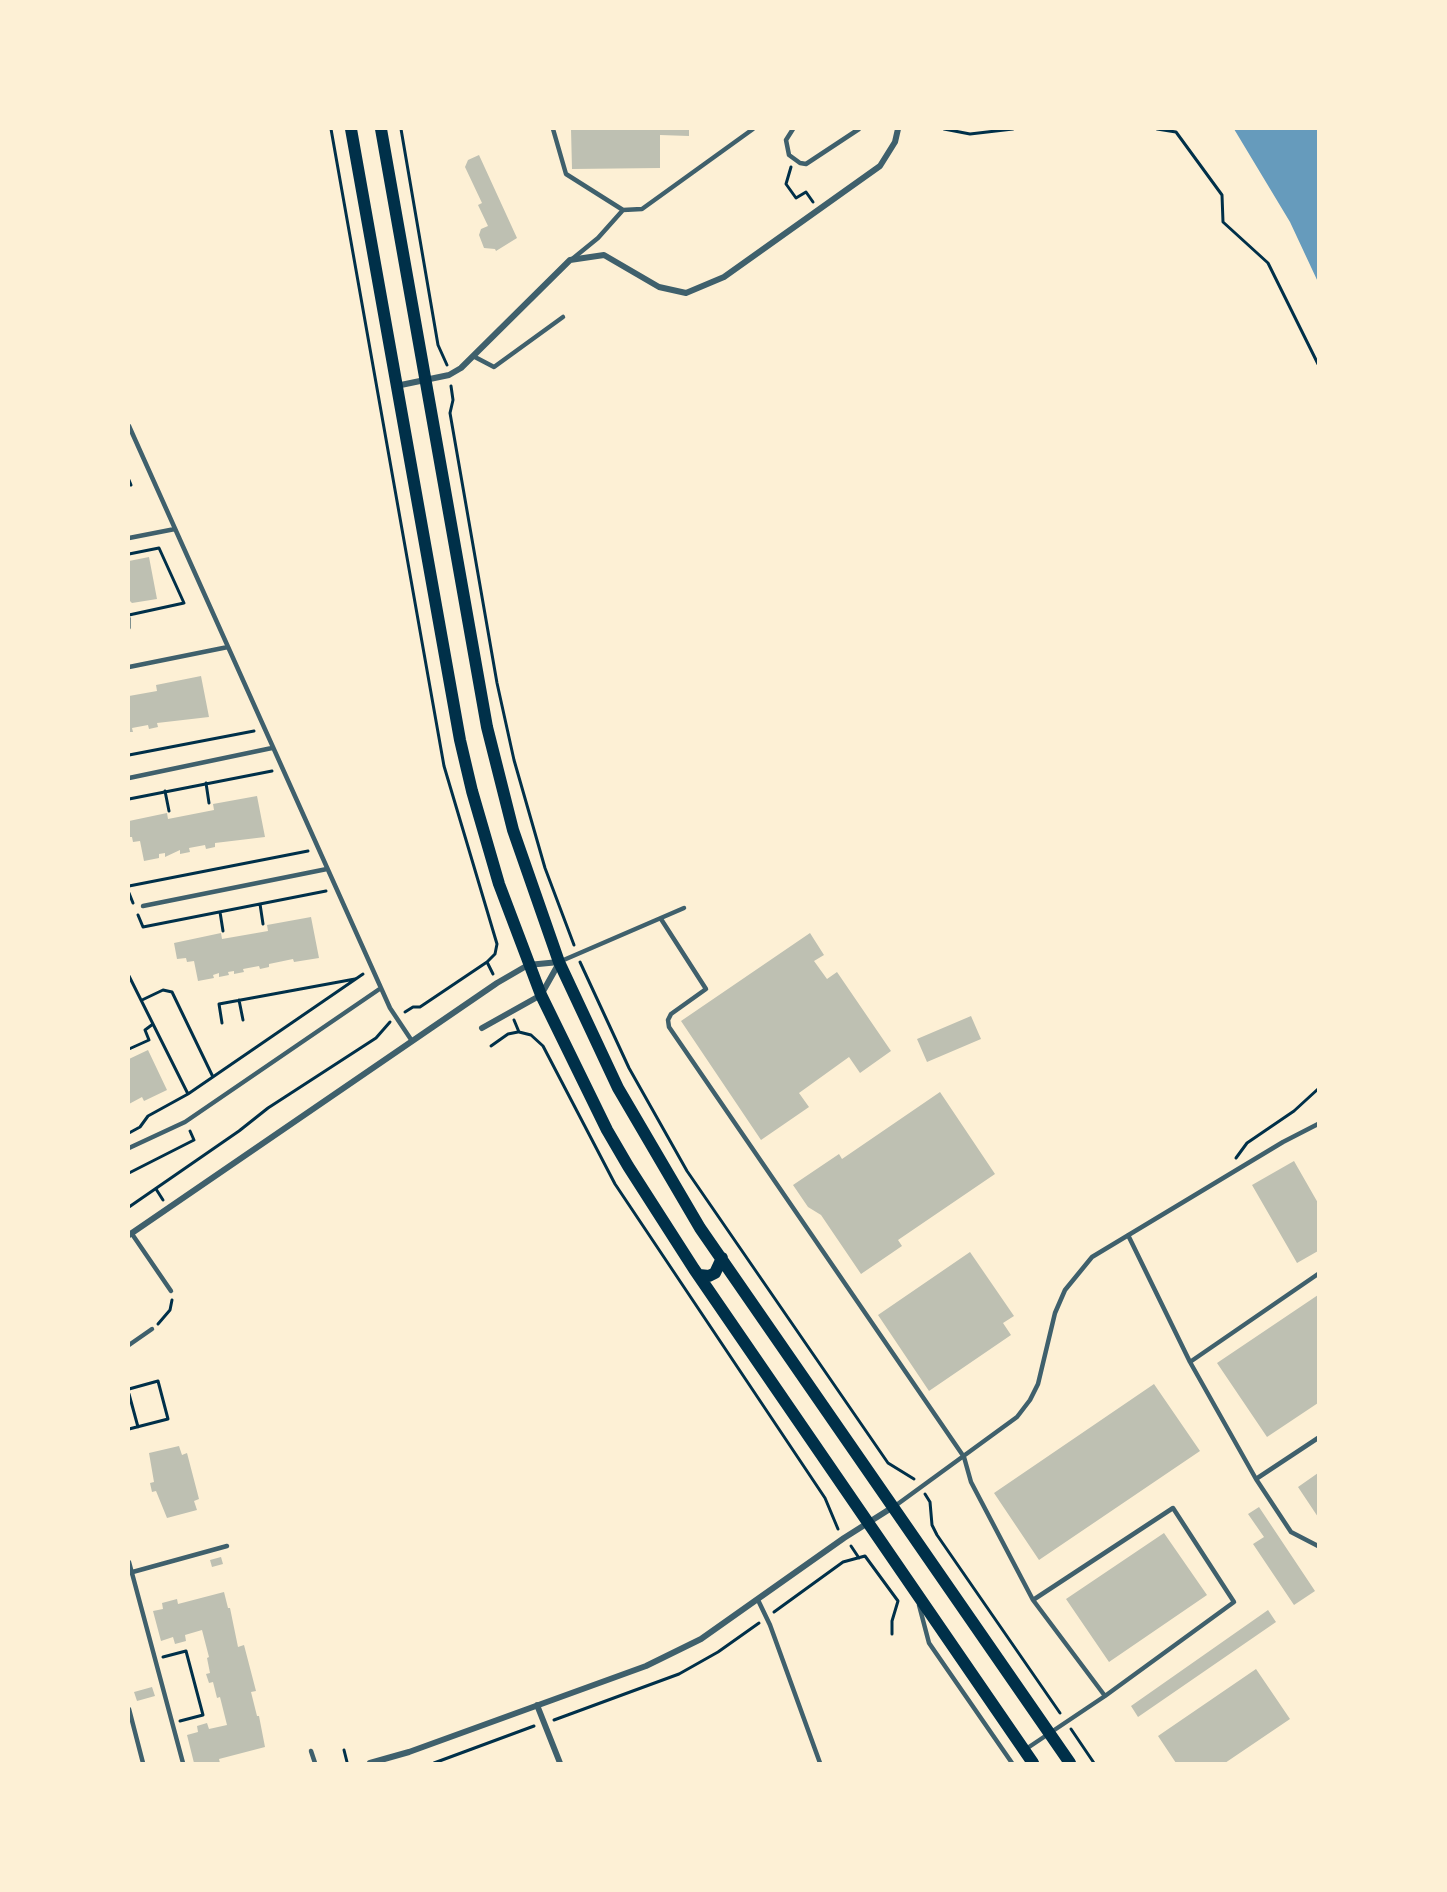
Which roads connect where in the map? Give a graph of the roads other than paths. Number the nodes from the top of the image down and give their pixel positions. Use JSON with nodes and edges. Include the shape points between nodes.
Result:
{"nodes":[{"id":1,"x":351,"y":129,"type":"edge"},
{"id":2,"x":381,"y":129,"type":"edge"},
{"id":3,"x":553,"y":129,"type":"edge"},
{"id":4,"x":753,"y":129,"type":"edge"},
{"id":5,"x":793,"y":129,"type":"edge"},
{"id":6,"x":859,"y":129,"type":"edge"},
{"id":7,"x":898,"y":129,"type":"edge"},
{"id":8,"x":623,"y":210,"type":"junction"},
{"id":9,"x":570,"y":260,"type":"junction"},
{"id":10,"x":563,"y":317,"type":"dead end"},
{"id":11,"x":473,"y":356,"type":"junction"},
{"id":12,"x":425,"y":381,"type":"junction"},
{"id":13,"x":396,"y":387,"type":"junction"},
{"id":14,"x":129,"y":426,"type":"edge"},
{"id":15,"x":175,"y":529,"type":"junction"},
{"id":16,"x":129,"y":538,"type":"edge"},
{"id":17,"x":228,"y":648,"type":"junction"},
{"id":18,"x":129,"y":667,"type":"edge"},
{"id":19,"x":272,"y":748,"type":"junction"},
{"id":20,"x":129,"y":778,"type":"edge"},
{"id":21,"x":327,"y":869,"type":"junction"},
{"id":22,"x":143,"y":906,"type":"dead end"},
{"id":23,"x":684,"y":909,"type":"dead end"},
{"id":24,"x":661,"y":919,"type":"junction"},
{"id":25,"x":559,"y":962,"type":"junction"},
{"id":26,"x":528,"y":965,"type":"junction"},
{"id":27,"x":381,"y":988,"type":"junction"},
{"id":28,"x":541,"y":995,"type":"junction"},
{"id":29,"x":482,"y":1028,"type":"dead end"},
{"id":30,"x":412,"y":1041,"type":"junction"},
{"id":31,"x":1318,"y":1124,"type":"edge"},
{"id":32,"x":129,"y":1148,"type":"edge"},
{"id":33,"x":130,"y":1234,"type":"edge"},
{"id":34,"x":1128,"y":1235,"type":"junction"},
{"id":35,"x":722,"y":1258,"type":"junction"},
{"id":36,"x":1318,"y":1274,"type":"edge"},
{"id":37,"x":699,"y":1275,"type":"junction"},
{"id":38,"x":171,"y":1291,"type":"road end"},
{"id":39,"x":152,"y":1329,"type":"road end"},
{"id":40,"x":129,"y":1345,"type":"edge"},
{"id":41,"x":1190,"y":1362,"type":"junction"},
{"id":42,"x":1318,"y":1438,"type":"edge"},
{"id":43,"x":964,"y":1457,"type":"junction"},
{"id":44,"x":1256,"y":1479,"type":"junction"},
{"id":45,"x":893,"y":1507,"type":"junction"},
{"id":46,"x":867,"y":1522,"type":"junction"},
{"id":47,"x":227,"y":1546,"type":"dead end"},
{"id":48,"x":1318,"y":1546,"type":"edge"},
{"id":49,"x":129,"y":1562,"type":"edge"},
{"id":50,"x":130,"y":1573,"type":"edge"},
{"id":51,"x":915,"y":1590,"type":"junction"},
{"id":52,"x":758,"y":1599,"type":"junction"},
{"id":53,"x":1034,"y":1600,"type":"junction"},
{"id":54,"x":1105,"y":1696,"type":"junction"},
{"id":55,"x":537,"y":1705,"type":"junction"},
{"id":56,"x":129,"y":1708,"type":"edge"},
{"id":57,"x":132,"y":1728,"type":"edge"},
{"id":58,"x":1049,"y":1733,"type":"junction"},
{"id":59,"x":1024,"y":1750,"type":"junction"},
{"id":60,"x":311,"y":1751,"type":"dead end"},
{"id":61,"x":143,"y":1763,"type":"edge"},
{"id":62,"x":183,"y":1763,"type":"edge"},
{"id":63,"x":315,"y":1763,"type":"edge"},
{"id":64,"x":370,"y":1763,"type":"edge"},
{"id":65,"x":560,"y":1763,"type":"edge"},
{"id":66,"x":820,"y":1763,"type":"edge"},
{"id":67,"x":1012,"y":1763,"type":"edge"},
{"id":68,"x":1034,"y":1763,"type":"edge"},
{"id":69,"x":1070,"y":1763,"type":"edge"}],
"edges":[{"from":1,"to":13,"type":"main road"},
{"from":2,"to":12,"type":"main road"},
{"from":3,"to":8,"type":"lane","via":[[566,174]]},
{"from":4,"to":8,"type":"lane","via":[[642,209]]},
{"from":5,"to":6,"type":"lane","via":[[786,148],[793,160],[800,163],[813,161]]},
{"from":7,"to":9,"type":"street","via":[[896,142],[880,166],[724,277],[686,293],[659,287],[604,255]]},
{"from":8,"to":9,"type":"lane","via":[[598,238]]},
{"from":9,"to":11,"type":"street"},
{"from":10,"to":11,"type":"lane","via":[[494,367]]},
{"from":11,"to":12,"type":"street","via":[[449,375]]},
{"from":12,"to":13,"type":"street"},
{"from":12,"to":25,"type":"main road","via":[[487,727],[516,842]]},
{"from":13,"to":26,"type":"main road","via":[[447,680],[467,771],[499,884]]},
{"from":14,"to":15,"type":"lane"},
{"from":15,"to":16,"type":"lane"},
{"from":15,"to":17,"type":"lane"},
{"from":17,"to":18,"type":"lane"},
{"from":17,"to":19,"type":"lane"},
{"from":19,"to":20,"type":"lane"},
{"from":19,"to":21,"type":"lane"},
{"from":21,"to":22,"type":"lane"},
{"from":21,"to":27,"type":"lane"},
{"from":23,"to":24,"type":"lane"},
{"from":24,"to":25,"type":"lane"},
{"from":24,"to":43,"type":"lane","via":[[706,989],[671,1014],[669,1027]]},
{"from":25,"to":26,"type":"street"},
{"from":25,"to":28,"type":"street"},
{"from":25,"to":35,"type":"main road","via":[[600,1053],[641,1130],[699,1228]]},
{"from":26,"to":28,"type":"main road"},
{"from":26,"to":30,"type":"street"},
{"from":27,"to":30,"type":"lane"},
{"from":27,"to":32,"type":"lane","via":[[185,1122]]},
{"from":28,"to":29,"type":"street"},
{"from":28,"to":37,"type":"main road","via":[[607,1130]]},
{"from":30,"to":33,"type":"street"},
{"from":31,"to":34,"type":"lane"},
{"from":33,"to":38,"type":"lane"},
{"from":34,"to":41,"type":"lane"},
{"from":34,"to":43,"type":"lane","via":[[1092,1257],[1065,1290],[1044,1368],[1017,1418]]},
{"from":35,"to":37,"type":"main road","via":[[715,1273]]},
{"from":35,"to":45,"type":"main road"},
{"from":36,"to":41,"type":"lane"},
{"from":37,"to":46,"type":"main road"},
{"from":39,"to":40,"type":"lane"},
{"from":41,"to":44,"type":"lane"},
{"from":42,"to":44,"type":"lane"},
{"from":43,"to":45,"type":"lane"},
{"from":43,"to":53,"type":"lane","via":[[971,1482]]},
{"from":44,"to":48,"type":"lane","via":[[1291,1532]]},
{"from":45,"to":46,"type":"street"},
{"from":45,"to":58,"type":"main road"},
{"from":46,"to":51,"type":"main road"},
{"from":46,"to":52,"type":"street"},
{"from":47,"to":50,"type":"lane"},
{"from":49,"to":50,"type":"lane"},
{"from":50,"to":62,"type":"lane"},
{"from":51,"to":59,"type":"main road"},
{"from":51,"to":67,"type":"lane","via":[[929,1643]]},
{"from":52,"to":55,"type":"street","via":[[701,1639],[646,1666]]},
{"from":52,"to":66,"type":"lane"},
{"from":53,"to":54,"type":"lane"},
{"from":53,"to":54,"type":"lane","via":[[1173,1508],[1234,1602]]},
{"from":54,"to":58,"type":"lane"},
{"from":55,"to":64,"type":"street"},
{"from":55,"to":65,"type":"street"},
{"from":56,"to":57,"type":"lane"},
{"from":57,"to":61,"type":"lane"},
{"from":58,"to":59,"type":"lane"},
{"from":58,"to":69,"type":"main road"},
{"from":59,"to":68,"type":"main road"},
{"from":60,"to":63,"type":"lane"}]}
